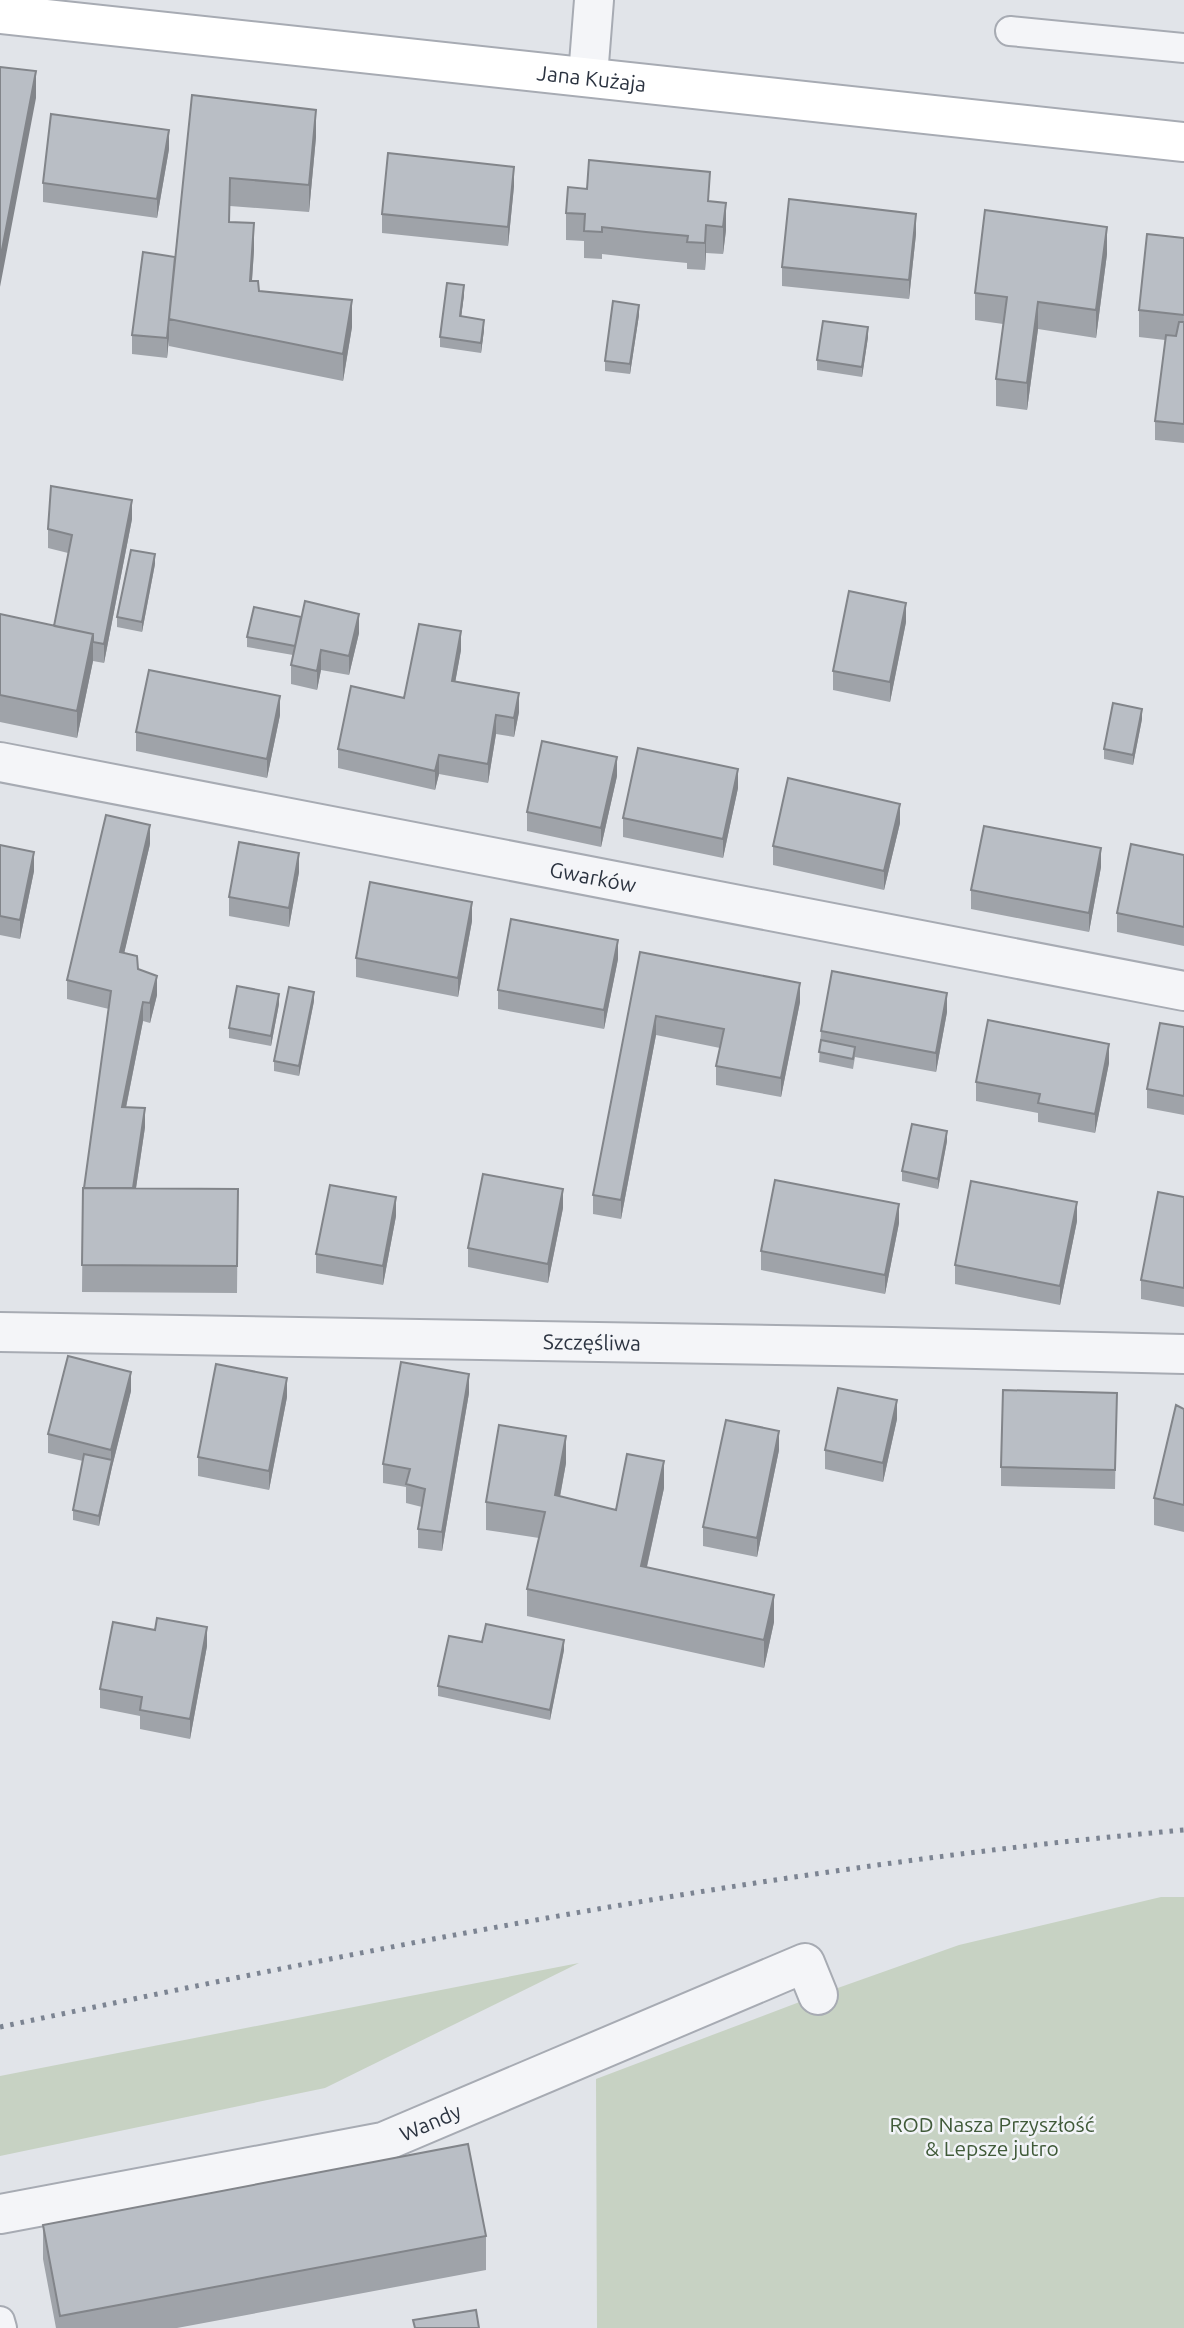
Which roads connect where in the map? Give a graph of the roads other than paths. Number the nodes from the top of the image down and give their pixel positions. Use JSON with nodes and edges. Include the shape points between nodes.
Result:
{"nodes":[{"id":1,"x":594,"y":0,"type":"edge"},
{"id":2,"x":0,"y":14,"type":"edge"},
{"id":3,"x":1010,"y":31,"type":"dead end"},
{"id":4,"x":1184,"y":48,"type":"edge"},
{"id":5,"x":588,"y":76,"type":"junction"},
{"id":6,"x":1184,"y":142,"type":"edge"},
{"id":7,"x":0,"y":762,"type":"edge"},
{"id":8,"x":1184,"y":991,"type":"edge"},
{"id":9,"x":0,"y":1332,"type":"edge"},
{"id":10,"x":1184,"y":1354,"type":"edge"},
{"id":11,"x":818,"y":1995,"type":"dead end"},
{"id":12,"x":0,"y":2214,"type":"edge"},
{"id":13,"x":0,"y":2321,"type":"edge"},
{"id":14,"x":2,"y":2328,"type":"edge"}],
"edges":[{"from":1,"to":5,"type":"street"},
{"from":2,"to":5,"type":"street","name":"Jana Kużaja"},
{"from":3,"to":4,"type":"lane"},
{"from":5,"to":6,"type":"street","name":"Jana Kużaja"},
{"from":7,"to":8,"type":"street","name":"Gwarków"},
{"from":9,"to":10,"type":"street","name":"Szczęśliwa"},
{"from":11,"to":12,"type":"street","name":"Wandy","via":[[804,1963],[383,2142]]},
{"from":13,"to":14,"type":"lane"}]}
